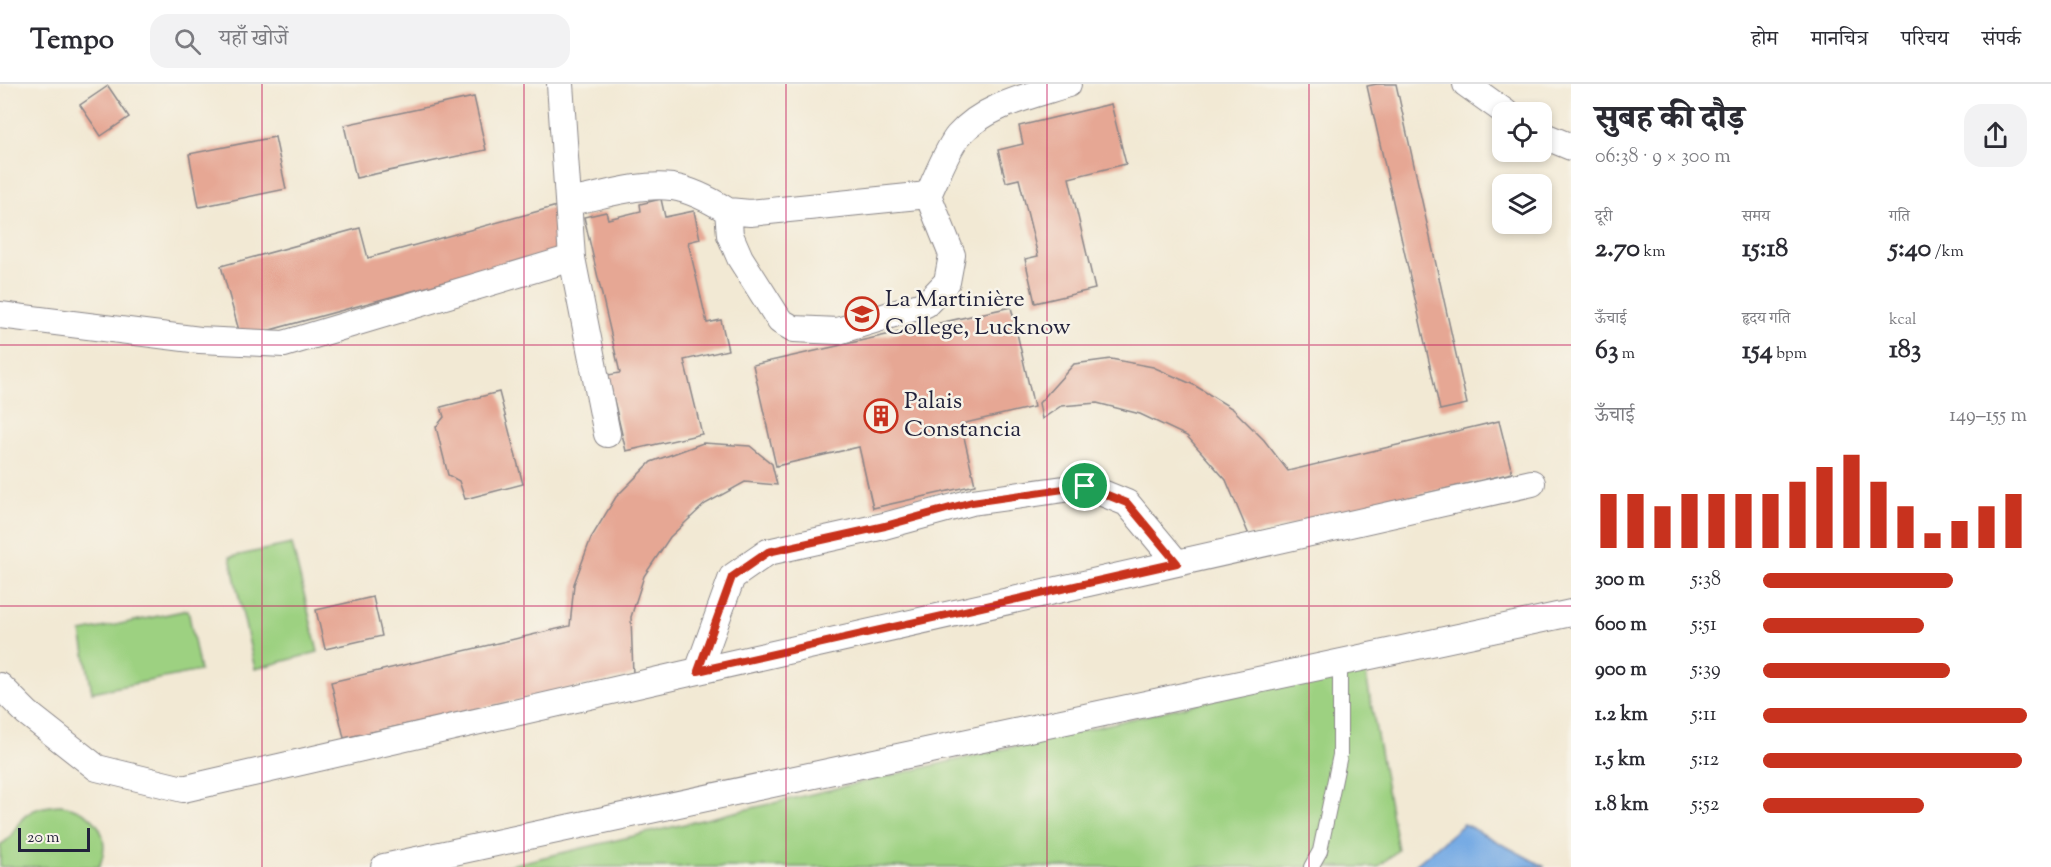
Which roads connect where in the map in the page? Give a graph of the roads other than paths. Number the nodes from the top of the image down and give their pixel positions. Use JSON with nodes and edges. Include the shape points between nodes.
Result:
{"nodes":[{"id":1,"x":560,"y":84,"type":"edge"},
{"id":2,"x":1068,"y":84,"type":"edge"},
{"id":3,"x":1466,"y":84,"type":"edge"},
{"id":4,"x":1492,"y":103,"type":"edge"},
{"id":5,"x":1552,"y":139,"type":"edge"},
{"id":6,"x":1571,"y":147,"type":"edge"},
{"id":7,"x":928,"y":195,"type":"junction"},
{"id":8,"x":569,"y":202,"type":"junction"},
{"id":9,"x":728,"y":211,"type":"junction"},
{"id":10,"x":572,"y":258,"type":"junction"},
{"id":11,"x":0,"y":315,"type":"edge"},
{"id":12,"x":608,"y":434,"type":"dead end"},
{"id":13,"x":1532,"y":483,"type":"dead end"},
{"id":14,"x":1177,"y":563,"type":"junction"},
{"id":15,"x":1571,"y":613,"type":"edge"},
{"id":16,"x":1340,"y":663,"type":"junction"},
{"id":17,"x":698,"y":671,"type":"junction"},
{"id":18,"x":0,"y":686,"type":"edge"},
{"id":19,"x":384,"y":867,"type":"edge"},
{"id":20,"x":1311,"y":867,"type":"edge"}],
"edges":[{"from":1,"to":8,"type":"street"},
{"from":2,"to":7,"type":"street","via":[[980,117],[957,137]]},
{"from":3,"to":4,"type":"street"},
{"from":5,"to":6,"type":"street"},
{"from":7,"to":9,"type":"street","via":[[750,213]]},
{"from":7,"to":9,"type":"street","via":[[952,255],[947,282],[926,304],[838,331],[794,328],[780,321],[740,258],[730,235]]},
{"from":8,"to":9,"type":"street","via":[[642,188],[672,187],[711,200]]},
{"from":8,"to":10,"type":"street"},
{"from":10,"to":11,"type":"street","via":[[284,344],[200,340]]},
{"from":10,"to":12,"type":"street"},
{"from":13,"to":14,"type":"street"},
{"from":14,"to":17,"type":"street"},
{"from":14,"to":17,"type":"street","via":[[1127,503],[1085,486],[972,502],[768,552],[732,577]]},
{"from":15,"to":16,"type":"street"},
{"from":16,"to":19,"type":"street"},
{"from":16,"to":20,"type":"lane","via":[[1340,755],[1320,851]]},
{"from":17,"to":18,"type":"street","via":[[183,789],[97,768]]}]}
